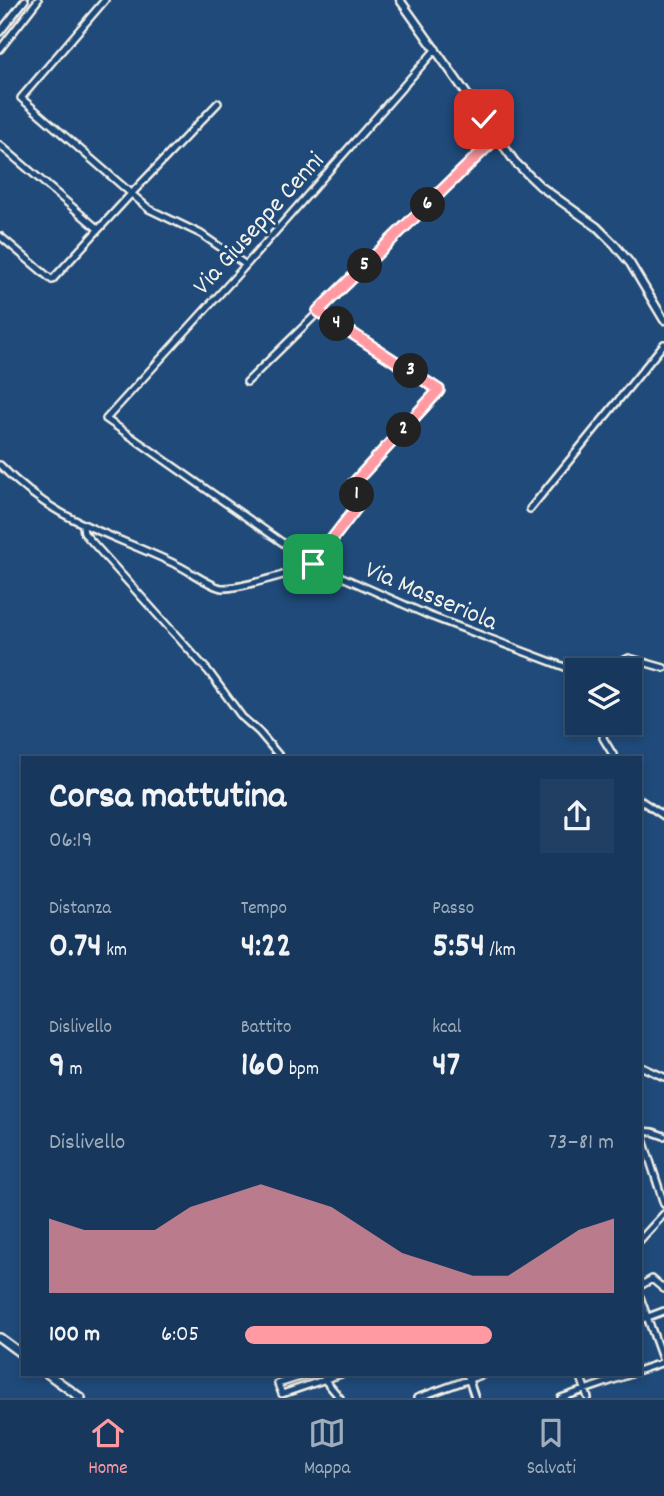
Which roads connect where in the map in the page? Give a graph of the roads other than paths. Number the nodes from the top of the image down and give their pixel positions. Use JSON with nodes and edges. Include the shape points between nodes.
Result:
{"nodes":[{"id":1,"x":25,"y":0,"type":"edge"},
{"id":2,"x":38,"y":0,"type":"edge"},
{"id":3,"x":105,"y":0,"type":"edge"},
{"id":4,"x":400,"y":0,"type":"edge"},
{"id":5,"x":0,"y":32,"type":"edge"},
{"id":6,"x":0,"y":49,"type":"edge"},
{"id":7,"x":436,"y":49,"type":"junction"},
{"id":8,"x":218,"y":103,"type":"dead end"},
{"id":9,"x":497,"y":137,"type":"junction"},
{"id":10,"x":0,"y":145,"type":"edge"},
{"id":11,"x":131,"y":194,"type":"junction"},
{"id":12,"x":98,"y":229,"type":"junction"},
{"id":13,"x":0,"y":236,"type":"edge"},
{"id":14,"x":246,"y":265,"type":"junction"},
{"id":15,"x":318,"y":311,"type":"junction"},
{"id":16,"x":664,"y":320,"type":"edge"},
{"id":17,"x":664,"y":344,"type":"edge"},
{"id":18,"x":247,"y":382,"type":"dead end"},
{"id":19,"x":106,"y":419,"type":"joint"},
{"id":20,"x":0,"y":465,"type":"edge"},
{"id":21,"x":530,"y":509,"type":"dead end"},
{"id":22,"x":83,"y":526,"type":"junction"},
{"id":23,"x":313,"y":564,"type":"junction"},
{"id":24,"x":642,"y":662,"type":"edge"},
{"id":25,"x":565,"y":667,"type":"edge"},
{"id":26,"x":664,"y":668,"type":"edge"},
{"id":27,"x":603,"y":735,"type":"edge"},
{"id":28,"x":279,"y":756,"type":"edge"},
{"id":29,"x":614,"y":756,"type":"edge"},
{"id":30,"x":642,"y":801,"type":"edge"},
{"id":31,"x":664,"y":816,"type":"edge"},
{"id":32,"x":642,"y":1067,"type":"edge"},
{"id":33,"x":664,"y":1077,"type":"edge"},
{"id":34,"x":642,"y":1131,"type":"edge"},
{"id":35,"x":642,"y":1134,"type":"edge"},
{"id":36,"x":664,"y":1136,"type":"edge"},
{"id":37,"x":664,"y":1204,"type":"edge"},
{"id":38,"x":664,"y":1214,"type":"edge"},
{"id":39,"x":642,"y":1238,"type":"edge"},
{"id":40,"x":642,"y":1285,"type":"edge"},
{"id":41,"x":664,"y":1289,"type":"edge"},
{"id":42,"x":642,"y":1302,"type":"edge"},
{"id":43,"x":664,"y":1311,"type":"edge"},
{"id":44,"x":648,"y":1317,"type":"junction"},
{"id":45,"x":642,"y":1319,"type":"edge"},
{"id":46,"x":0,"y":1338,"type":"edge"},
{"id":47,"x":21,"y":1354,"type":"edge"},
{"id":48,"x":664,"y":1363,"type":"edge"},
{"id":49,"x":642,"y":1369,"type":"edge"},
{"id":50,"x":51,"y":1376,"type":"edge"},
{"id":51,"x":303,"y":1376,"type":"edge"},
{"id":52,"x":335,"y":1376,"type":"edge"},
{"id":53,"x":468,"y":1376,"type":"edge"},
{"id":54,"x":581,"y":1376,"type":"edge"},
{"id":55,"x":625,"y":1376,"type":"edge"},
{"id":56,"x":324,"y":1380,"type":"junction"},
{"id":57,"x":585,"y":1390,"type":"junction"},
{"id":58,"x":81,"y":1398,"type":"edge"},
{"id":59,"x":340,"y":1398,"type":"edge"},
{"id":60,"x":416,"y":1398,"type":"edge"},
{"id":61,"x":475,"y":1398,"type":"edge"},
{"id":62,"x":561,"y":1398,"type":"edge"},
{"id":63,"x":588,"y":1398,"type":"edge"}],
"edges":[{"from":1,"to":5,"type":"street"},
{"from":2,"to":6,"type":"street"},
{"from":3,"to":11,"type":"street","via":[[21,98]]},
{"from":4,"to":7,"type":"street"},
{"from":7,"to":9,"type":"street"},
{"from":7,"to":14,"type":"street","name":"Via Giuseppe Cenni"},
{"from":8,"to":11,"type":"street"},
{"from":9,"to":15,"type":"street"},
{"from":9,"to":16,"type":"street","via":[[540,186],[615,245]]},
{"from":10,"to":12,"type":"street"},
{"from":11,"to":12,"type":"street"},
{"from":11,"to":14,"type":"street"},
{"from":12,"to":13,"type":"street","via":[[52,280]]},
{"from":14,"to":19,"type":"street","name":"Via Giuseppe Cenni"},
{"from":15,"to":18,"type":"street"},
{"from":15,"to":23,"type":"street","via":[[439,390],[352,485],[362,499]]},
{"from":17,"to":21,"type":"street"},
{"from":19,"to":23,"type":"street","name":"Via Masseriola"},
{"from":20,"to":22,"type":"street","via":[[37,500]]},
{"from":22,"to":23,"type":"street","via":[[221,588]]},
{"from":22,"to":28,"type":"street","via":[[84,533]]},
{"from":23,"to":25,"type":"street","name":"Via Masseriola","via":[[430,616]]},
{"from":24,"to":26,"type":"street"},
{"from":27,"to":29,"type":"street"},
{"from":30,"to":31,"type":"street"},
{"from":32,"to":33,"type":"street"},
{"from":34,"to":36,"type":"street"},
{"from":35,"to":37,"type":"street"},
{"from":38,"to":39,"type":"street"},
{"from":40,"to":41,"type":"street","via":[[652,1279]]},
{"from":42,"to":44,"type":"street"},
{"from":43,"to":44,"type":"street"},
{"from":44,"to":45,"type":"street"},
{"from":44,"to":48,"type":"street"},
{"from":46,"to":47,"type":"main road"},
{"from":48,"to":49,"type":"street"},
{"from":50,"to":58,"type":"main road"},
{"from":51,"to":56,"type":"street","via":[[278,1384],[282,1394]]},
{"from":52,"to":56,"type":"street"},
{"from":53,"to":60,"type":"street"},
{"from":53,"to":61,"type":"street"},
{"from":54,"to":57,"type":"street"},
{"from":55,"to":57,"type":"street"},
{"from":56,"to":59,"type":"street"},
{"from":57,"to":62,"type":"street"},
{"from":57,"to":63,"type":"street"}]}
